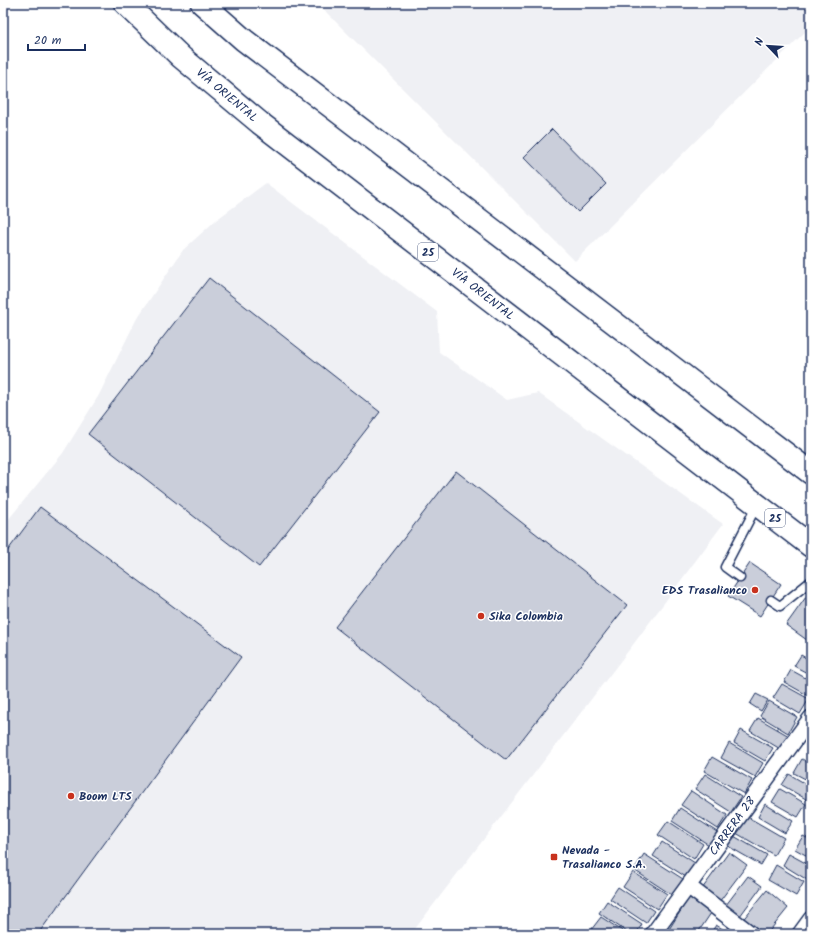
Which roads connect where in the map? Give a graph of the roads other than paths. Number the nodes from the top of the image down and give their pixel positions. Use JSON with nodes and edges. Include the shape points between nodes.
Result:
{"nodes":[{"id":1,"x":125,"y":3,"type":"edge"},
{"id":2,"x":202,"y":3,"type":"edge"},
{"id":3,"x":811,"y":473,"type":"edge"},
{"id":4,"x":757,"y":505,"type":"junction"},
{"id":5,"x":811,"y":546,"type":"edge"},
{"id":6,"x":740,"y":578,"type":"dead end"},
{"id":7,"x":811,"y":581,"type":"edge"},
{"id":8,"x":771,"y":600,"type":"dead end"},
{"id":9,"x":811,"y":718,"type":"edge"},
{"id":10,"x":688,"y":886,"type":"junction"},
{"id":11,"x":811,"y":919,"type":"edge"},
{"id":12,"x":653,"y":934,"type":"edge"},
{"id":13,"x":751,"y":934,"type":"edge"},
{"id":14,"x":800,"y":934,"type":"edge"}],
"edges":[{"from":1,"to":4,"type":"highway","name":"VÍA ORIENTAL","number":"25","via":[[181,57],[260,123]]},
{"from":2,"to":3,"type":"highway","via":[[244,40]]},
{"from":4,"to":5,"type":"highway","name":"VÍA ORIENTAL","number":"25"},
{"from":4,"to":6,"type":"lane","via":[[725,567]]},
{"from":7,"to":8,"type":"lane","via":[[780,606]]},
{"from":9,"to":10,"type":"street","name":"CARRERA 28"},
{"from":10,"to":12,"type":"street","name":"CARRERA 28"},
{"from":10,"to":13,"type":"street"},
{"from":11,"to":14,"type":"street"}]}
